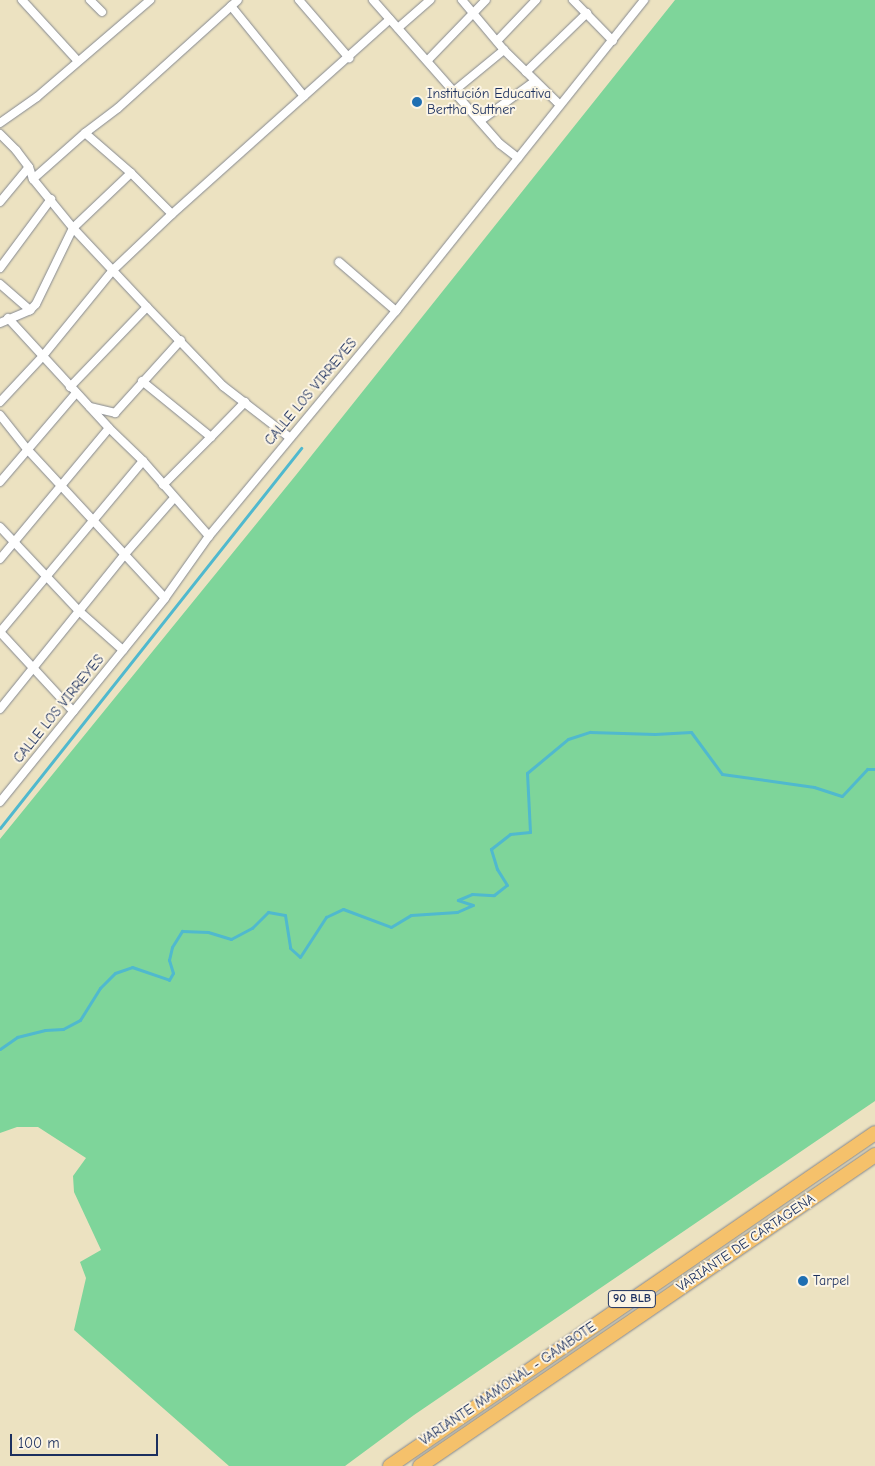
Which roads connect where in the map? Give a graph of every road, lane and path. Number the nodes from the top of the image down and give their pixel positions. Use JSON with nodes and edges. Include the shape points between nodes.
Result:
{"nodes":[{"id":1,"x":90,"y":0,"type":"edge"},
{"id":2,"x":150,"y":0,"type":"edge"},
{"id":3,"x":238,"y":0,"type":"edge"},
{"id":4,"x":299,"y":0,"type":"edge"},
{"id":5,"x":373,"y":0,"type":"edge"},
{"id":6,"x":430,"y":0,"type":"edge"},
{"id":7,"x":462,"y":0,"type":"edge"},
{"id":8,"x":486,"y":0,"type":"edge"},
{"id":9,"x":536,"y":0,"type":"edge"},
{"id":10,"x":644,"y":0,"type":"edge"},
{"id":11,"x":26,"y":1,"type":"edge"},
{"id":12,"x":579,"y":2,"type":"edge"},
{"id":13,"x":231,"y":6,"type":"junction"},
{"id":14,"x":102,"y":12,"type":"dead end"},
{"id":15,"x":587,"y":13,"type":"junction"},
{"id":16,"x":474,"y":14,"type":"junction"},
{"id":17,"x":390,"y":19,"type":"junction"},
{"id":18,"x":398,"y":28,"type":"junction"},
{"id":19,"x":497,"y":41,"type":"junction"},
{"id":20,"x":613,"y":41,"type":"junction"},
{"id":21,"x":504,"y":50,"type":"junction"},
{"id":22,"x":349,"y":58,"type":"junction"},
{"id":23,"x":77,"y":60,"type":"junction"},
{"id":24,"x":428,"y":60,"type":"junction"},
{"id":25,"x":526,"y":72,"type":"junction"},
{"id":26,"x":535,"y":81,"type":"junction"},
{"id":27,"x":454,"y":92,"type":"junction"},
{"id":28,"x":304,"y":96,"type":"junction"},
{"id":29,"x":560,"y":105,"type":"junction"},
{"id":30,"x":480,"y":121,"type":"junction"},
{"id":31,"x":0,"y":123,"type":"edge"},
{"id":32,"x":85,"y":133,"type":"junction"},
{"id":33,"x":1,"y":137,"type":"edge"},
{"id":34,"x":518,"y":158,"type":"junction"},
{"id":35,"x":29,"y":167,"type":"junction"},
{"id":36,"x":131,"y":173,"type":"junction"},
{"id":37,"x":33,"y":179,"type":"junction"},
{"id":38,"x":51,"y":199,"type":"junction"},
{"id":39,"x":0,"y":202,"type":"edge"},
{"id":40,"x":172,"y":214,"type":"junction"},
{"id":41,"x":73,"y":228,"type":"junction"},
{"id":42,"x":339,"y":262,"type":"dead end"},
{"id":43,"x":0,"y":268,"type":"edge"},
{"id":44,"x":113,"y":270,"type":"junction"},
{"id":45,"x":0,"y":284,"type":"edge"},
{"id":46,"x":147,"y":306,"type":"junction"},
{"id":47,"x":30,"y":310,"type":"junction"},
{"id":48,"x":396,"y":311,"type":"junction"},
{"id":49,"x":8,"y":318,"type":"junction"},
{"id":50,"x":0,"y":323,"type":"edge"},
{"id":51,"x":181,"y":340,"type":"junction"},
{"id":52,"x":42,"y":357,"type":"junction"},
{"id":53,"x":142,"y":382,"type":"junction"},
{"id":54,"x":73,"y":390,"type":"junction"},
{"id":55,"x":0,"y":402,"type":"edge"},
{"id":56,"x":245,"y":402,"type":"junction"},
{"id":57,"x":90,"y":407,"type":"junction"},
{"id":58,"x":116,"y":413,"type":"junction"},
{"id":59,"x":0,"y":415,"type":"edge"},
{"id":60,"x":108,"y":427,"type":"junction"},
{"id":61,"x":211,"y":437,"type":"junction"},
{"id":62,"x":289,"y":437,"type":"junction"},
{"id":63,"x":27,"y":448,"type":"junction"},
{"id":64,"x":143,"y":461,"type":"junction"},
{"id":65,"x":0,"y":482,"type":"edge"},
{"id":66,"x":163,"y":484,"type":"junction"},
{"id":67,"x":60,"y":485,"type":"junction"},
{"id":68,"x":174,"y":498,"type":"junction"},
{"id":69,"x":93,"y":520,"type":"junction"},
{"id":70,"x":0,"y":527,"type":"edge"},
{"id":71,"x":209,"y":536,"type":"junction"},
{"id":72,"x":14,"y":542,"type":"junction"},
{"id":73,"x":125,"y":554,"type":"junction"},
{"id":74,"x":0,"y":559,"type":"edge"},
{"id":75,"x":47,"y":577,"type":"junction"},
{"id":76,"x":165,"y":598,"type":"junction"},
{"id":77,"x":79,"y":611,"type":"junction"},
{"id":78,"x":0,"y":632,"type":"edge"},
{"id":79,"x":123,"y":650,"type":"junction"},
{"id":80,"x":33,"y":669,"type":"junction"},
{"id":81,"x":0,"y":709,"type":"edge"},
{"id":82,"x":73,"y":711,"type":"junction"},
{"id":83,"x":0,"y":802,"type":"edge"},
{"id":84,"x":875,"y":1133,"type":"edge"},
{"id":85,"x":875,"y":1155,"type":"edge"},
{"id":86,"x":390,"y":1466,"type":"edge"},
{"id":87,"x":420,"y":1466,"type":"edge"}],
"edges":[{"from":1,"to":14,"type":"street"},
{"from":2,"to":23,"type":"street"},
{"from":3,"to":13,"type":"street"},
{"from":4,"to":22,"type":"street"},
{"from":5,"to":17,"type":"street"},
{"from":6,"to":18,"type":"street"},
{"from":7,"to":16,"type":"street"},
{"from":8,"to":16,"type":"street"},
{"from":9,"to":19,"type":"street"},
{"from":10,"to":20,"type":"street","name":"CALLE LOS VIRREYES"},
{"from":11,"to":23,"type":"street"},
{"from":12,"to":15,"type":"street"},
{"from":13,"to":28,"type":"street"},
{"from":13,"to":32,"type":"street","via":[[118,108]]},
{"from":15,"to":20,"type":"street"},
{"from":15,"to":25,"type":"street"},
{"from":16,"to":19,"type":"street"},
{"from":16,"to":24,"type":"street"},
{"from":17,"to":18,"type":"street"},
{"from":17,"to":22,"type":"street"},
{"from":18,"to":24,"type":"street"},
{"from":19,"to":21,"type":"street"},
{"from":20,"to":29,"type":"street","name":"CALLE LOS VIRREYES"},
{"from":21,"to":25,"type":"street"},
{"from":21,"to":27,"type":"street"},
{"from":22,"to":28,"type":"street"},
{"from":23,"to":31,"type":"street","via":[[37,97]]},
{"from":24,"to":27,"type":"street"},
{"from":25,"to":26,"type":"street"},
{"from":26,"to":29,"type":"street"},
{"from":26,"to":30,"type":"street"},
{"from":27,"to":30,"type":"street"},
{"from":28,"to":40,"type":"street"},
{"from":29,"to":34,"type":"street","name":"CALLE LOS VIRREYES"},
{"from":30,"to":34,"type":"street","via":[[500,144]]},
{"from":32,"to":36,"type":"street"},
{"from":32,"to":37,"type":"street"},
{"from":33,"to":35,"type":"street"},
{"from":34,"to":48,"type":"street","name":"CALLE LOS VIRREYES"},
{"from":35,"to":37,"type":"street"},
{"from":35,"to":39,"type":"street"},
{"from":36,"to":40,"type":"street"},
{"from":36,"to":41,"type":"street"},
{"from":37,"to":38,"type":"street"},
{"from":38,"to":41,"type":"street"},
{"from":38,"to":43,"type":"street"},
{"from":40,"to":44,"type":"street"},
{"from":41,"to":44,"type":"street"},
{"from":41,"to":47,"type":"street","via":[[42,297]]},
{"from":42,"to":48,"type":"street"},
{"from":44,"to":46,"type":"street"},
{"from":44,"to":52,"type":"street"},
{"from":45,"to":47,"type":"street"},
{"from":46,"to":51,"type":"street"},
{"from":46,"to":54,"type":"street"},
{"from":47,"to":49,"type":"street"},
{"from":48,"to":62,"type":"street","name":"CALLE LOS VIRREYES"},
{"from":49,"to":50,"type":"street"},
{"from":49,"to":52,"type":"street"},
{"from":51,"to":53,"type":"street"},
{"from":51,"to":56,"type":"street","via":[[223,386]]},
{"from":52,"to":54,"type":"street"},
{"from":52,"to":55,"type":"street"},
{"from":53,"to":58,"type":"street"},
{"from":53,"to":61,"type":"street"},
{"from":54,"to":57,"type":"street"},
{"from":54,"to":63,"type":"street"},
{"from":56,"to":61,"type":"street"},
{"from":56,"to":62,"type":"street"},
{"from":57,"to":58,"type":"street"},
{"from":57,"to":60,"type":"street"},
{"from":58,"to":60,"type":"street"},
{"from":59,"to":63,"type":"street"},
{"from":60,"to":64,"type":"street"},
{"from":60,"to":67,"type":"street"},
{"from":61,"to":66,"type":"street"},
{"from":62,"to":71,"type":"street","name":"CALLE LOS VIRREYES"},
{"from":63,"to":65,"type":"street"},
{"from":63,"to":67,"type":"street"},
{"from":64,"to":66,"type":"street"},
{"from":64,"to":69,"type":"street"},
{"from":66,"to":68,"type":"street"},
{"from":67,"to":69,"type":"street"},
{"from":67,"to":72,"type":"street"},
{"from":68,"to":71,"type":"street"},
{"from":68,"to":73,"type":"street"},
{"from":69,"to":73,"type":"street"},
{"from":69,"to":75,"type":"street"},
{"from":70,"to":72,"type":"street"},
{"from":71,"to":76,"type":"street","name":"CALLE LOS VIRREYES"},
{"from":72,"to":74,"type":"street"},
{"from":72,"to":75,"type":"street"},
{"from":73,"to":76,"type":"street"},
{"from":73,"to":77,"type":"street"},
{"from":75,"to":77,"type":"street"},
{"from":75,"to":78,"type":"street"},
{"from":76,"to":79,"type":"street","name":"CALLE LOS VIRREYES"},
{"from":77,"to":79,"type":"street"},
{"from":77,"to":80,"type":"street"},
{"from":78,"to":80,"type":"street"},
{"from":79,"to":82,"type":"street","name":"CALLE LOS VIRREYES"},
{"from":80,"to":81,"type":"street"},
{"from":80,"to":82,"type":"street"},
{"from":82,"to":83,"type":"street","name":"CALLE LOS VIRREYES"},
{"from":84,"to":86,"type":"highway","name":"VARIANTE MAMONAL - GAMBOTE","number":"90 BLB"},
{"from":85,"to":87,"type":"highway","name":"VARIANTE DE CARTAGENA"}]}
